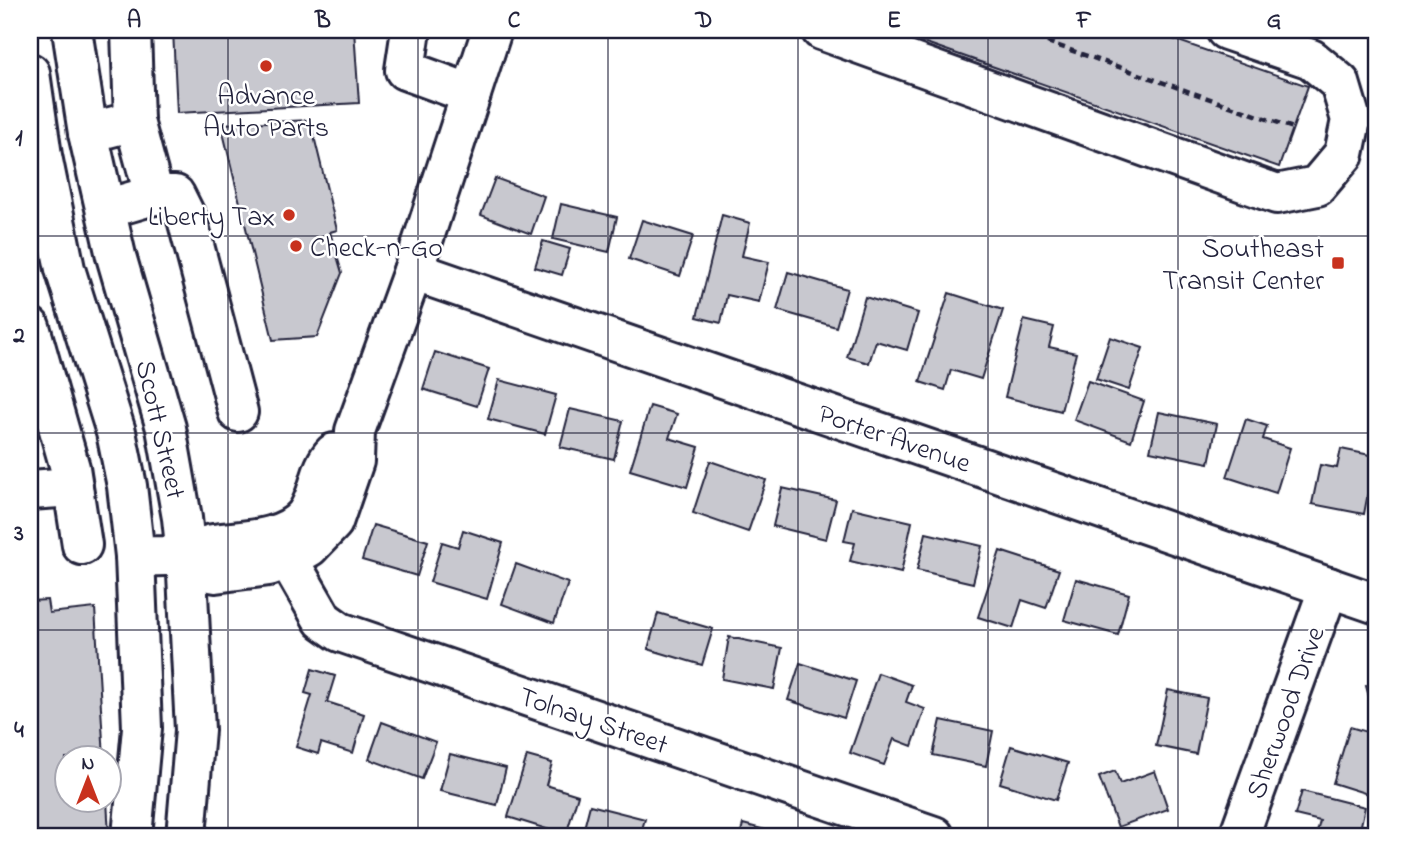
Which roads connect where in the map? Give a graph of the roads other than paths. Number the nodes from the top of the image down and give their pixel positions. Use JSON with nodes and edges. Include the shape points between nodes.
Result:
{"nodes":[{"id":1,"x":72,"y":30,"type":"edge"},
{"id":2,"x":131,"y":30,"type":"edge"},
{"id":3,"x":411,"y":30,"type":"edge"},
{"id":4,"x":492,"y":30,"type":"edge"},
{"id":5,"x":821,"y":30,"type":"edge"},
{"id":6,"x":1226,"y":30,"type":"edge"},
{"id":7,"x":30,"y":73,"type":"edge"},
{"id":8,"x":471,"y":94,"type":"junction"},
{"id":9,"x":134,"y":121,"type":"junction"},
{"id":10,"x":88,"y":133,"type":"junction"},
{"id":11,"x":42,"y":156,"type":"junction"},
{"id":12,"x":154,"y":195,"type":"junction"},
{"id":13,"x":106,"y":209,"type":"junction"},
{"id":14,"x":413,"y":271,"type":"junction"},
{"id":15,"x":30,"y":327,"type":"edge"},
{"id":16,"x":92,"y":356,"type":"junction"},
{"id":17,"x":43,"y":367,"type":"junction"},
{"id":18,"x":42,"y":409,"type":"edge"},
{"id":19,"x":238,"y":412,"type":"dead end"},
{"id":20,"x":355,"y":431,"type":"junction"},
{"id":21,"x":73,"y":487,"type":"junction"},
{"id":22,"x":30,"y":490,"type":"edge"},
{"id":23,"x":82,"y":545,"type":"dead end"},
{"id":24,"x":186,"y":555,"type":"junction"},
{"id":25,"x":135,"y":556,"type":"junction"},
{"id":26,"x":289,"y":559,"type":"junction"},
{"id":27,"x":1329,"y":587,"type":"junction"},
{"id":28,"x":1377,"y":604,"type":"edge"},
{"id":29,"x":132,"y":836,"type":"edge"},
{"id":30,"x":186,"y":836,"type":"edge"},
{"id":31,"x":934,"y":836,"type":"edge"},
{"id":32,"x":1240,"y":836,"type":"edge"}],
"edges":[{"from":1,"to":10,"type":"street","name":"Scott Street"},
{"from":2,"to":9,"type":"street"},
{"from":3,"to":8,"type":"street","via":[[405,70]]},
{"from":4,"to":8,"type":"street"},
{"from":5,"to":6,"type":"street","via":[[1278,194],[1317,186],[1344,154],[1351,120],[1340,83],[1311,59]]},
{"from":7,"to":11,"type":"street","name":"Scott Street"},
{"from":8,"to":14,"type":"street"},
{"from":9,"to":10,"type":"street"},
{"from":9,"to":12,"type":"street"},
{"from":10,"to":11,"type":"street"},
{"from":10,"to":13,"type":"street","name":"Scott Street"},
{"from":11,"to":16,"type":"street","name":"Scott Street","via":[[65,269]]},
{"from":12,"to":13,"type":"street"},
{"from":12,"to":19,"type":"street","via":[[175,195],[187,219]]},
{"from":13,"to":24,"type":"street","name":"Scott Street","via":[[166,428]]},
{"from":14,"to":20,"type":"street"},
{"from":14,"to":27,"type":"street","name":"Porter Avenue"},
{"from":15,"to":17,"type":"street"},
{"from":16,"to":17,"type":"street"},
{"from":16,"to":25,"type":"street","name":"Scott Street","via":[[116,432]]},
{"from":17,"to":18,"type":"street"},
{"from":18,"to":21,"type":"street"},
{"from":20,"to":24,"type":"street","via":[[328,459],[317,493],[304,516],[290,527],[243,542],[211,544]]},
{"from":20,"to":26,"type":"street","via":[[354,461],[333,522],[309,547]]},
{"from":21,"to":22,"type":"street"},
{"from":21,"to":23,"type":"street"},
{"from":24,"to":25,"type":"street"},
{"from":24,"to":26,"type":"street","via":[[215,573]]},
{"from":24,"to":30,"type":"street","name":"Scott Street","via":[[195,730]]},
{"from":25,"to":29,"type":"street","name":"Scott Street","via":[[142,728]]},
{"from":26,"to":31,"type":"street","name":"Tolnay Street","via":[[323,620],[340,632]]},
{"from":27,"to":28,"type":"street","name":"Porter Avenue"},
{"from":27,"to":32,"type":"street","name":"Sherwood Drive"}]}
